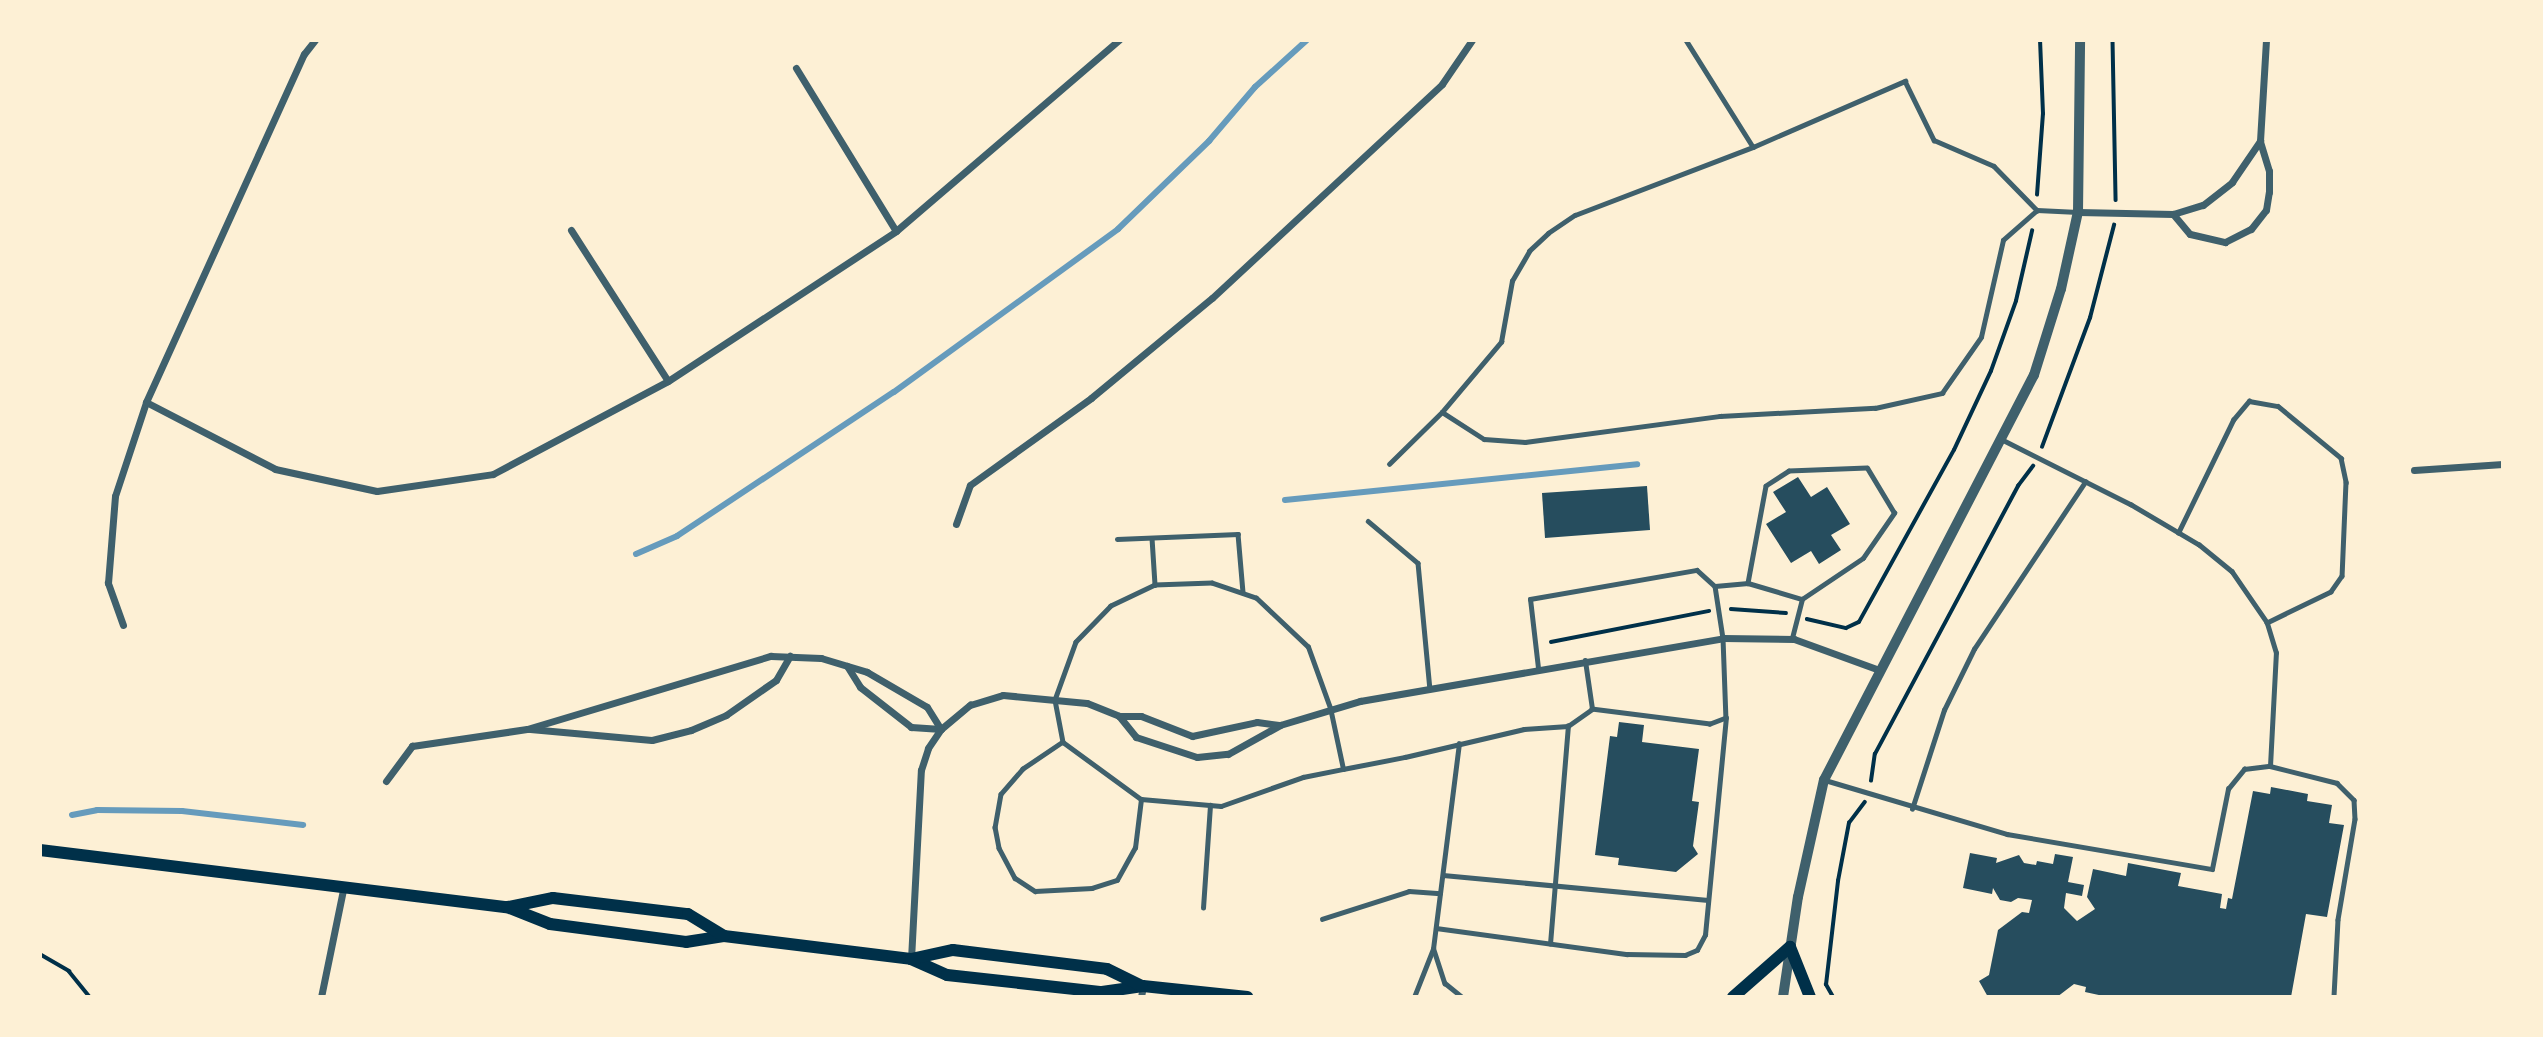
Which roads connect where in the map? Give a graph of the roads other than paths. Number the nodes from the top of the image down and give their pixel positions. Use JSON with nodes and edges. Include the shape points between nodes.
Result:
{"nodes":[{"id":1,"x":315,"y":40,"type":"edge"},
{"id":2,"x":1119,"y":40,"type":"edge"},
{"id":3,"x":1472,"y":40,"type":"edge"},
{"id":4,"x":1686,"y":40,"type":"edge"},
{"id":5,"x":2080,"y":40,"type":"edge"},
{"id":6,"x":2266,"y":40,"type":"edge"},
{"id":7,"x":796,"y":68,"type":"dead end"},
{"id":8,"x":2260,"y":142,"type":"junction"},
{"id":9,"x":1753,"y":147,"type":"junction"},
{"id":10,"x":2035,"y":210,"type":"junction"},
{"id":11,"x":2078,"y":212,"type":"junction"},
{"id":12,"x":2173,"y":214,"type":"junction"},
{"id":13,"x":571,"y":230,"type":"dead end"},
{"id":14,"x":896,"y":231,"type":"junction"},
{"id":15,"x":668,"y":381,"type":"junction"},
{"id":16,"x":146,"y":402,"type":"junction"},
{"id":17,"x":1442,"y":412,"type":"junction"},
{"id":18,"x":2002,"y":440,"type":"junction"},
{"id":19,"x":1389,"y":464,"type":"dead end"},
{"id":20,"x":2503,"y":464,"type":"edge"},
{"id":21,"x":2414,"y":470,"type":"dead end"},
{"id":22,"x":2085,"y":482,"type":"junction"},
{"id":23,"x":1368,"y":522,"type":"dead end"},
{"id":24,"x":956,"y":524,"type":"dead end"},
{"id":25,"x":2179,"y":533,"type":"junction"},
{"id":26,"x":1152,"y":538,"type":"junction"},
{"id":27,"x":1117,"y":539,"type":"dead end"},
{"id":28,"x":1748,"y":583,"type":"junction"},
{"id":29,"x":1155,"y":585,"type":"junction"},
{"id":30,"x":1715,"y":586,"type":"junction"},
{"id":31,"x":1243,"y":592,"type":"junction"},
{"id":32,"x":1802,"y":599,"type":"junction"},
{"id":33,"x":2267,"y":623,"type":"junction"},
{"id":34,"x":122,"y":625,"type":"dead end"},
{"id":35,"x":1723,"y":638,"type":"junction"},
{"id":36,"x":1792,"y":639,"type":"junction"},
{"id":37,"x":790,"y":656,"type":"junction"},
{"id":38,"x":1585,"y":661,"type":"junction"},
{"id":39,"x":847,"y":666,"type":"junction"},
{"id":40,"x":1538,"y":668,"type":"junction"},
{"id":41,"x":1879,"y":670,"type":"junction"},
{"id":42,"x":1430,"y":691,"type":"junction"},
{"id":43,"x":1055,"y":699,"type":"junction"},
{"id":44,"x":1330,"y":708,"type":"junction"},
{"id":45,"x":1592,"y":709,"type":"junction"},
{"id":46,"x":1119,"y":716,"type":"junction"},
{"id":47,"x":1726,"y":718,"type":"junction"},
{"id":48,"x":1280,"y":725,"type":"junction"},
{"id":49,"x":1569,"y":726,"type":"junction"},
{"id":50,"x":527,"y":729,"type":"junction"},
{"id":51,"x":941,"y":729,"type":"junction"},
{"id":52,"x":1063,"y":742,"type":"junction"},
{"id":53,"x":1459,"y":744,"type":"junction"},
{"id":54,"x":2270,"y":766,"type":"junction"},
{"id":55,"x":1343,"y":769,"type":"junction"},
{"id":56,"x":1824,"y":780,"type":"junction"},
{"id":57,"x":386,"y":781,"type":"dead end"},
{"id":58,"x":1141,"y":799,"type":"junction"},
{"id":59,"x":1210,"y":805,"type":"junction"},
{"id":60,"x":1912,"y":809,"type":"junction"},
{"id":61,"x":40,"y":850,"type":"edge"},
{"id":62,"x":1443,"y":875,"type":"junction"},
{"id":63,"x":1555,"y":887,"type":"junction"},
{"id":64,"x":343,"y":890,"type":"junction"},
{"id":65,"x":1440,"y":893,"type":"junction"},
{"id":66,"x":1708,"y":900,"type":"junction"},
{"id":67,"x":508,"y":907,"type":"junction"},
{"id":68,"x":1203,"y":908,"type":"dead end"},
{"id":69,"x":1322,"y":919,"type":"dead end"},
{"id":70,"x":1436,"y":928,"type":"junction"},
{"id":71,"x":724,"y":936,"type":"junction"},
{"id":72,"x":1550,"y":944,"type":"junction"},
{"id":73,"x":1790,"y":947,"type":"junction"},
{"id":74,"x":1433,"y":949,"type":"junction"},
{"id":75,"x":911,"y":959,"type":"junction"},
{"id":76,"x":1142,"y":991,"type":"edge"},
{"id":77,"x":321,"y":997,"type":"edge"},
{"id":78,"x":1247,"y":997,"type":"edge"},
{"id":79,"x":1414,"y":997,"type":"edge"},
{"id":80,"x":1462,"y":997,"type":"edge"},
{"id":81,"x":1733,"y":997,"type":"edge"},
{"id":82,"x":1783,"y":997,"type":"edge"},
{"id":83,"x":1810,"y":997,"type":"edge"},
{"id":84,"x":2334,"y":997,"type":"edge"}],
"edges":[{"from":1,"to":16,"type":"street","via":[[304,54]]},
{"from":2,"to":14,"type":"street"},
{"from":3,"to":24,"type":"street","via":[[1442,84],[1212,298],[1091,398],[970,485]]},
{"from":4,"to":9,"type":"lane"},
{"from":5,"to":11,"type":"street"},
{"from":6,"to":8,"type":"street"},
{"from":7,"to":14,"type":"street"},
{"from":8,"to":12,"type":"street","via":[[2232,181],[2203,205]]},
{"from":8,"to":12,"type":"street","via":[[2270,192],[2266,210],[2251,229],[2225,243],[2190,234]]},
{"from":9,"to":10,"type":"lane","via":[[1905,81],[1934,140],[1994,166]]},
{"from":9,"to":17,"type":"lane","via":[[1575,215],[1548,233],[1529,251],[1512,281],[1501,342]]},
{"from":10,"to":11,"type":"lane"},
{"from":10,"to":17,"type":"lane","via":[[2003,240],[1981,337],[1942,393],[1875,408],[1720,416],[1525,442],[1484,439]]},
{"from":11,"to":12,"type":"street"},
{"from":11,"to":18,"type":"street","via":[[2061,289],[2034,375]]},
{"from":13,"to":15,"type":"street"},
{"from":14,"to":15,"type":"street"},
{"from":15,"to":16,"type":"street","via":[[493,474],[377,491],[275,469]]},
{"from":16,"to":34,"type":"street","via":[[115,496],[108,583]]},
{"from":17,"to":19,"type":"lane"},
{"from":18,"to":22,"type":"lane"},
{"from":18,"to":41,"type":"street"},
{"from":20,"to":21,"type":"street"},
{"from":22,"to":25,"type":"lane"},
{"from":22,"to":60,"type":"lane","via":[[1974,649],[1944,710]]},
{"from":23,"to":42,"type":"lane","via":[[1418,563]]},
{"from":25,"to":33,"type":"lane","via":[[2232,572]]},
{"from":25,"to":33,"type":"lane","via":[[2233,420],[2249,401],[2278,407],[2341,458],[2347,482],[2342,576],[2331,592]]},
{"from":26,"to":27,"type":"lane"},
{"from":26,"to":29,"type":"lane"},
{"from":26,"to":31,"type":"lane","via":[[1238,534]]},
{"from":28,"to":30,"type":"lane"},
{"from":28,"to":32,"type":"lane"},
{"from":28,"to":32,"type":"lane","via":[[1766,486],[1789,471],[1867,468],[1894,513],[1863,558]]},
{"from":29,"to":31,"type":"lane","via":[[1212,583]]},
{"from":29,"to":43,"type":"lane","via":[[1111,606],[1091,624],[1076,642]]},
{"from":30,"to":35,"type":"lane"},
{"from":30,"to":40,"type":"lane","via":[[1697,570],[1530,599]]},
{"from":31,"to":44,"type":"lane","via":[[1276,612],[1308,647]]},
{"from":32,"to":36,"type":"lane"},
{"from":33,"to":54,"type":"lane","via":[[2276,653]]},
{"from":35,"to":36,"type":"street"},
{"from":35,"to":38,"type":"street"},
{"from":35,"to":47,"type":"lane"},
{"from":36,"to":41,"type":"street"},
{"from":37,"to":39,"type":"street"},
{"from":37,"to":50,"type":"street","via":[[771,656],[679,681]]},
{"from":37,"to":50,"type":"street","via":[[776,680],[726,715],[691,730],[652,740]]},
{"from":38,"to":40,"type":"street"},
{"from":38,"to":45,"type":"lane"},
{"from":39,"to":51,"type":"street","via":[[867,671],[927,707]]},
{"from":39,"to":51,"type":"street","via":[[860,687],[911,727]]},
{"from":40,"to":42,"type":"street"},
{"from":41,"to":56,"type":"street"},
{"from":42,"to":44,"type":"street"},
{"from":43,"to":46,"type":"street","via":[[1087,703]]},
{"from":43,"to":51,"type":"street","via":[[987,698]]},
{"from":43,"to":52,"type":"lane"},
{"from":44,"to":48,"type":"street"},
{"from":44,"to":55,"type":"lane"},
{"from":45,"to":47,"type":"lane","via":[[1710,724]]},
{"from":45,"to":49,"type":"lane"},
{"from":46,"to":48,"type":"street","via":[[1141,716],[1192,736],[1257,722]]},
{"from":46,"to":48,"type":"street","via":[[1136,737],[1197,757],[1228,754]]},
{"from":47,"to":66,"type":"lane"},
{"from":49,"to":53,"type":"lane","via":[[1524,729]]},
{"from":49,"to":63,"type":"lane"},
{"from":50,"to":57,"type":"street","via":[[412,746]]},
{"from":51,"to":75,"type":"street","via":[[928,748],[921,771]]},
{"from":52,"to":58,"type":"lane"},
{"from":52,"to":58,"type":"lane","via":[[1023,769],[1001,794],[995,827],[999,848],[1015,878],[1035,891],[1092,888],[1117,880],[1135,848]]},
{"from":53,"to":55,"type":"lane"},
{"from":53,"to":62,"type":"lane"},
{"from":54,"to":60,"type":"lane","via":[[2244,769],[2228,789],[2212,869],[2007,834]]},
{"from":54,"to":84,"type":"lane","via":[[2337,783],[2354,800],[2355,819],[2338,920]]},
{"from":55,"to":59,"type":"lane"},
{"from":56,"to":60,"type":"lane"},
{"from":56,"to":73,"type":"street"},
{"from":58,"to":59,"type":"lane"},
{"from":59,"to":68,"type":"lane"},
{"from":61,"to":64,"type":"main road"},
{"from":62,"to":63,"type":"lane"},
{"from":62,"to":65,"type":"lane"},
{"from":63,"to":66,"type":"lane"},
{"from":63,"to":72,"type":"lane"},
{"from":64,"to":67,"type":"main road"},
{"from":64,"to":77,"type":"street"},
{"from":65,"to":69,"type":"lane","via":[[1409,891]]},
{"from":65,"to":70,"type":"lane"},
{"from":66,"to":72,"type":"lane","via":[[1705,935],[1697,950],[1685,955],[1627,954]]},
{"from":67,"to":71,"type":"main road","via":[[550,924],[686,942]]},
{"from":67,"to":71,"type":"main road","via":[[553,898],[688,914]]},
{"from":70,"to":72,"type":"lane"},
{"from":70,"to":74,"type":"lane"},
{"from":71,"to":75,"type":"main road"},
{"from":73,"to":81,"type":"main road"},
{"from":73,"to":82,"type":"street"},
{"from":73,"to":83,"type":"main road"},
{"from":74,"to":79,"type":"lane"},
{"from":74,"to":80,"type":"lane","via":[[1445,983]]},
{"from":75,"to":76,"type":"main road","via":[[960,976],[1102,992]]},
{"from":75,"to":76,"type":"main road","via":[[966,952],[1107,969]]},
{"from":76,"to":78,"type":"main road"}]}
